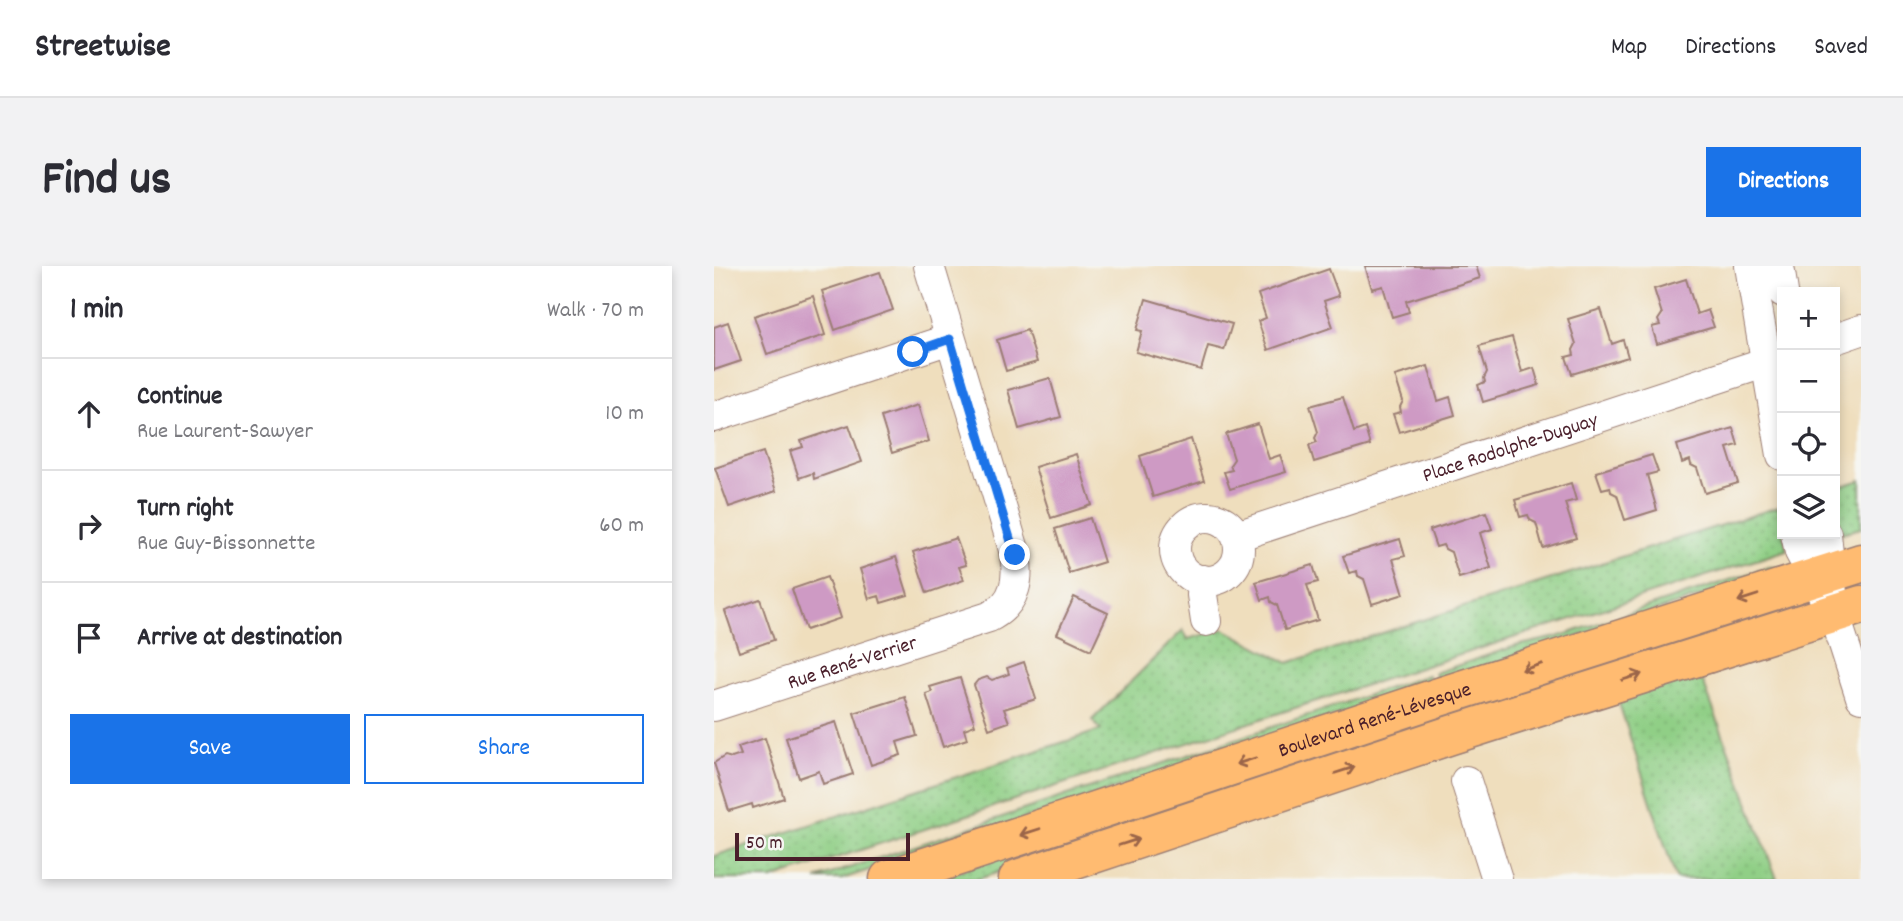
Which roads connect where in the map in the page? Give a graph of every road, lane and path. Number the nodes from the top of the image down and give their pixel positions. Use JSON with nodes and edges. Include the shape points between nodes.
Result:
{"nodes":[{"id":1,"x":929,"y":266,"type":"edge"},
{"id":2,"x":1769,"y":278,"type":"edge"},
{"id":3,"x":1861,"y":330,"type":"edge"},
{"id":4,"x":1840,"y":337,"type":"edge"},
{"id":5,"x":950,"y":339,"type":"junction"},
{"id":6,"x":1774,"y":360,"type":"edge"},
{"id":7,"x":1779,"y":413,"type":"edge"},
{"id":8,"x":714,"y":416,"type":"edge"},
{"id":9,"x":1237,"y":536,"type":"junction"},
{"id":10,"x":1797,"y":539,"type":"edge"},
{"id":11,"x":1827,"y":539,"type":"edge"},
{"id":12,"x":1834,"y":570,"type":"edge"},
{"id":13,"x":1203,"y":580,"type":"junction"},
{"id":14,"x":1847,"y":609,"type":"edge"},
{"id":15,"x":1206,"y":621,"type":"dead end"},
{"id":16,"x":1861,"y":697,"type":"edge"},
{"id":17,"x":714,"y":706,"type":"edge"},
{"id":18,"x":1466,"y":781,"type":"dead end"},
{"id":19,"x":889,"y":879,"type":"edge"},
{"id":20,"x":1018,"y":879,"type":"edge"},
{"id":21,"x":1497,"y":879,"type":"edge"}],
"edges":[{"from":1,"to":5,"type":"street"},
{"from":2,"to":6,"type":"street"},
{"from":3,"to":4,"type":"street"},
{"from":5,"to":8,"type":"street"},
{"from":5,"to":17,"type":"street","name":"Rue René-Verrier","via":[[1017,563],[1011,597],[989,617]]},
{"from":6,"to":7,"type":"street"},
{"from":6,"to":9,"type":"street","name":"Place Rodolphe-Duguay"},
{"from":9,"to":13,"type":"street","via":[[1234,565],[1220,578]]},
{"from":9,"to":13,"type":"street","via":[[1214,517],[1194,519],[1178,533],[1178,563],[1191,577]]},
{"from":10,"to":12,"type":"street","via":[[1800,552]]},
{"from":11,"to":12,"type":"street"},
{"from":12,"to":14,"type":"street"},
{"from":12,"to":19,"type":"main road","name":"Boulevard René-Lévesque","one_way":true},
{"from":13,"to":15,"type":"street"},
{"from":14,"to":16,"type":"street"},
{"from":20,"to":14,"type":"main road","name":"Boulevard René-Lévesque","one_way":true},
{"from":18,"to":21,"type":"street"}]}
